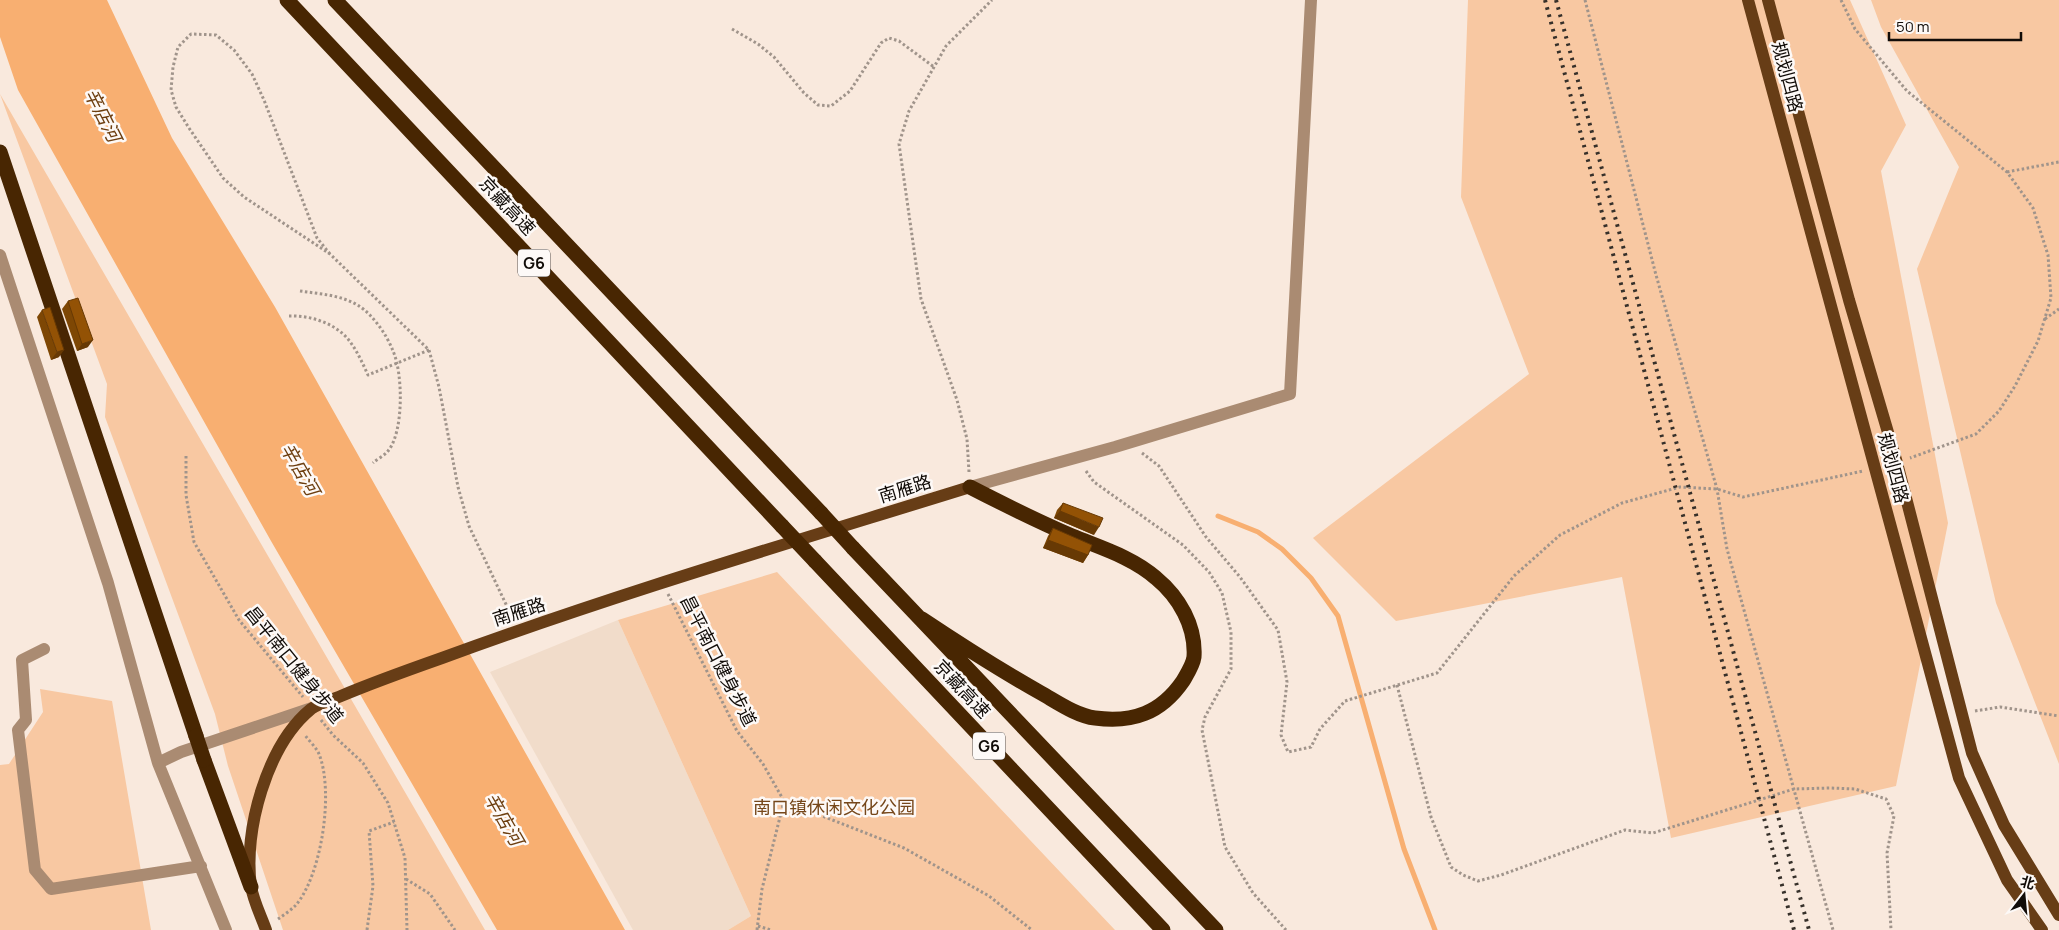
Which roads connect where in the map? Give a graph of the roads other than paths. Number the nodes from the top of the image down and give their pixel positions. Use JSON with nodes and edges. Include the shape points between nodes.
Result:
{"nodes":[{"id":1,"x":287,"y":0,"type":"edge"},
{"id":2,"x":335,"y":0,"type":"edge"},
{"id":3,"x":1311,"y":0,"type":"edge"},
{"id":4,"x":1748,"y":0,"type":"edge"},
{"id":5,"x":1768,"y":0,"type":"edge"},
{"id":6,"x":0,"y":152,"type":"edge"},
{"id":7,"x":0,"y":255,"type":"edge"},
{"id":8,"x":970,"y":487,"type":"junction"},
{"id":9,"x":922,"y":620,"type":"junction"},
{"id":10,"x":44,"y":649,"type":"dead end"},
{"id":11,"x":312,"y":708,"type":"junction"},
{"id":12,"x":158,"y":764,"type":"junction"},
{"id":13,"x":201,"y":866,"type":"junction"},
{"id":14,"x":251,"y":887,"type":"junction"},
{"id":15,"x":2059,"y":914,"type":"edge"},
{"id":16,"x":226,"y":930,"type":"edge"},
{"id":17,"x":266,"y":930,"type":"edge"},
{"id":18,"x":1163,"y":930,"type":"edge"},
{"id":19,"x":1216,"y":930,"type":"edge"},
{"id":20,"x":2042,"y":930,"type":"edge"}],
"edges":[{"from":1,"to":18,"type":"highway","name":"京藏高速","number":"G6","bridge":true},
{"from":2,"to":9,"type":"highway","name":"京藏高速","number":"G6","bridge":true},
{"from":3,"to":8,"type":"street","via":[[1290,394]]},
{"from":4,"to":20,"type":"main road","name":"规划四路","via":[[1959,778],[2007,880]]},
{"from":5,"to":15,"type":"main road","name":"规划四路","via":[[1897,463],[1972,753],[2004,825]]},
{"from":6,"to":14,"type":"highway","bridge":true,"via":[[204,760]]},
{"from":7,"to":12,"type":"street","via":[[108,583]]},
{"from":8,"to":9,"type":"highway","via":[[1138,563],[1175,597],[1190,624],[1194,658],[1173,696],[1150,712],[1124,720],[1093,718],[1065,707],[1003,672]]},
{"from":8,"to":11,"type":"main road","name":"南雁路","via":[[519,630]]},
{"from":9,"to":19,"type":"highway","name":"京藏高速","number":"G6"},
{"from":10,"to":13,"type":"street","via":[[22,660],[26,720],[18,730],[36,870],[51,889]]},
{"from":11,"to":12,"type":"street","via":[[181,752]]},
{"from":11,"to":14,"type":"main road","name":"南雁路","via":[[269,768],[258,798],[250,859]]},
{"from":12,"to":13,"type":"street"},
{"from":13,"to":16,"type":"street"},
{"from":14,"to":17,"type":"main road","name":"南雁路"}]}
